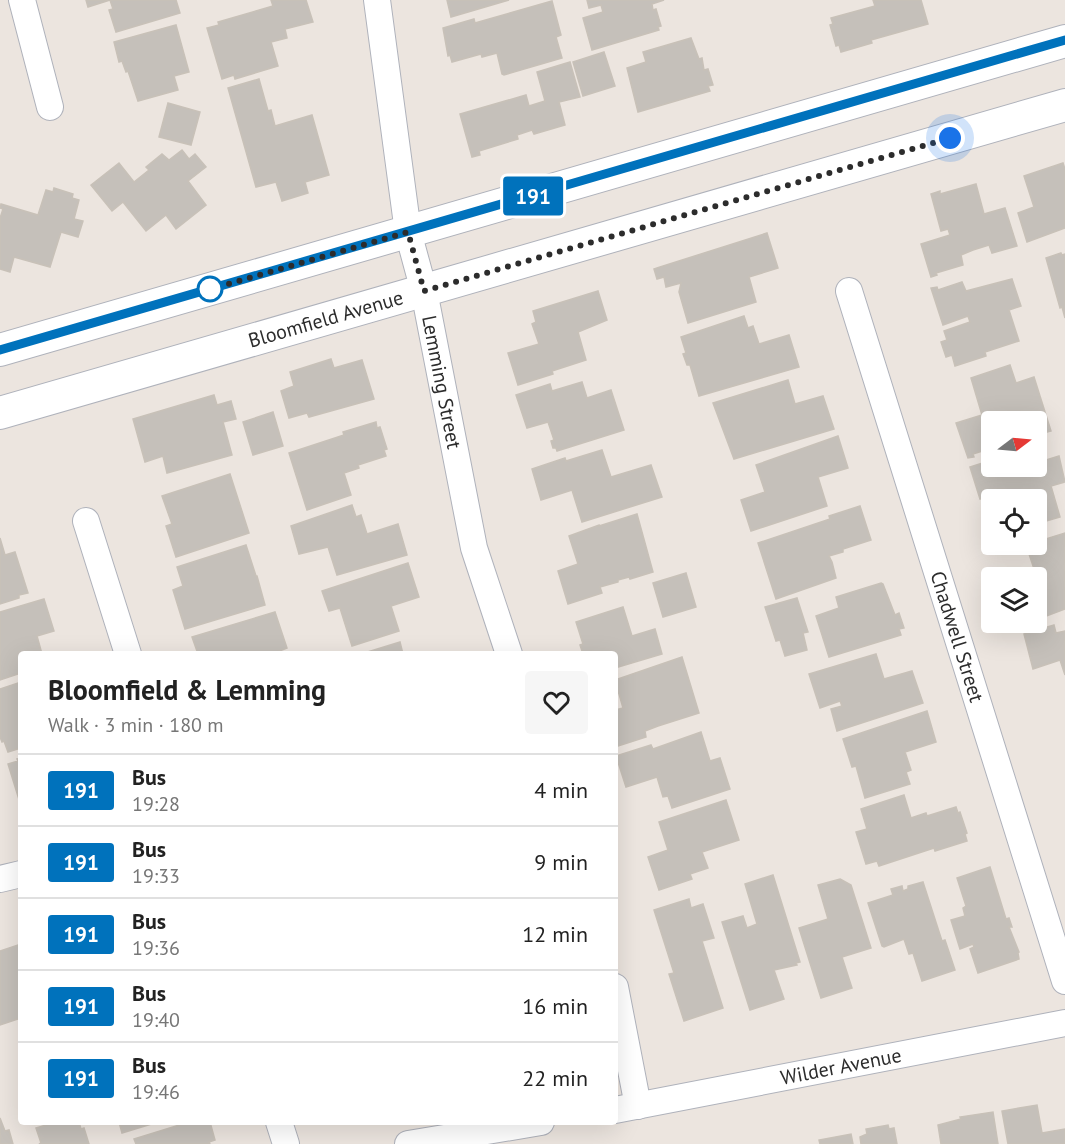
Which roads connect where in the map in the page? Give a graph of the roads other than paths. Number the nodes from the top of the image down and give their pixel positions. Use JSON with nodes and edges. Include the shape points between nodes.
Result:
{"nodes":[{"id":1,"x":22,"y":0,"type":"edge"},
{"id":2,"x":377,"y":0,"type":"edge"},
{"id":3,"x":1065,"y":40,"type":"edge"},
{"id":4,"x":1065,"y":105,"type":"edge"},
{"id":5,"x":50,"y":107,"type":"dead end"},
{"id":6,"x":408,"y":232,"type":"junction"},
{"id":7,"x":424,"y":291,"type":"junction"},
{"id":8,"x":849,"y":291,"type":"dead end"},
{"id":9,"x":0,"y":350,"type":"edge"},
{"id":10,"x":0,"y":413,"type":"edge"},
{"id":11,"x":86,"y":521,"type":"dead end"},
{"id":12,"x":127,"y":651,"type":"edge"},
{"id":13,"x":508,"y":651,"type":"edge"},
{"id":14,"x":18,"y":875,"type":"edge"},
{"id":15,"x":0,"y":879,"type":"edge"},
{"id":16,"x":1065,"y":981,"type":"edge"},
{"id":17,"x":618,"y":1020,"type":"edge"},
{"id":18,"x":1065,"y":1023,"type":"edge"},
{"id":19,"x":626,"y":1108,"type":"edge"},
{"id":20,"x":280,"y":1125,"type":"edge"},
{"id":21,"x":522,"y":1125,"type":"edge"},
{"id":22,"x":286,"y":1144,"type":"edge"},
{"id":23,"x":408,"y":1144,"type":"edge"}],
"edges":[{"from":1,"to":5,"type":"street"},
{"from":2,"to":6,"type":"street","name":"Lemming Street"},
{"from":3,"to":6,"type":"street"},
{"from":4,"to":7,"type":"street","name":"Bloomfield Avenue"},
{"from":6,"to":7,"type":"street","name":"Lemming Street"},
{"from":6,"to":9,"type":"street"},
{"from":7,"to":10,"type":"street","name":"Bloomfield Avenue"},
{"from":7,"to":13,"type":"street","name":"Lemming Street","via":[[474,548]]},
{"from":8,"to":16,"type":"street","name":"Chadwell Street"},
{"from":11,"to":12,"type":"street"},
{"from":14,"to":15,"type":"street"},
{"from":17,"to":19,"type":"street"},
{"from":18,"to":19,"type":"street","name":"Wilder Avenue"},
{"from":20,"to":22,"type":"street"},
{"from":21,"to":23,"type":"street"}]}
